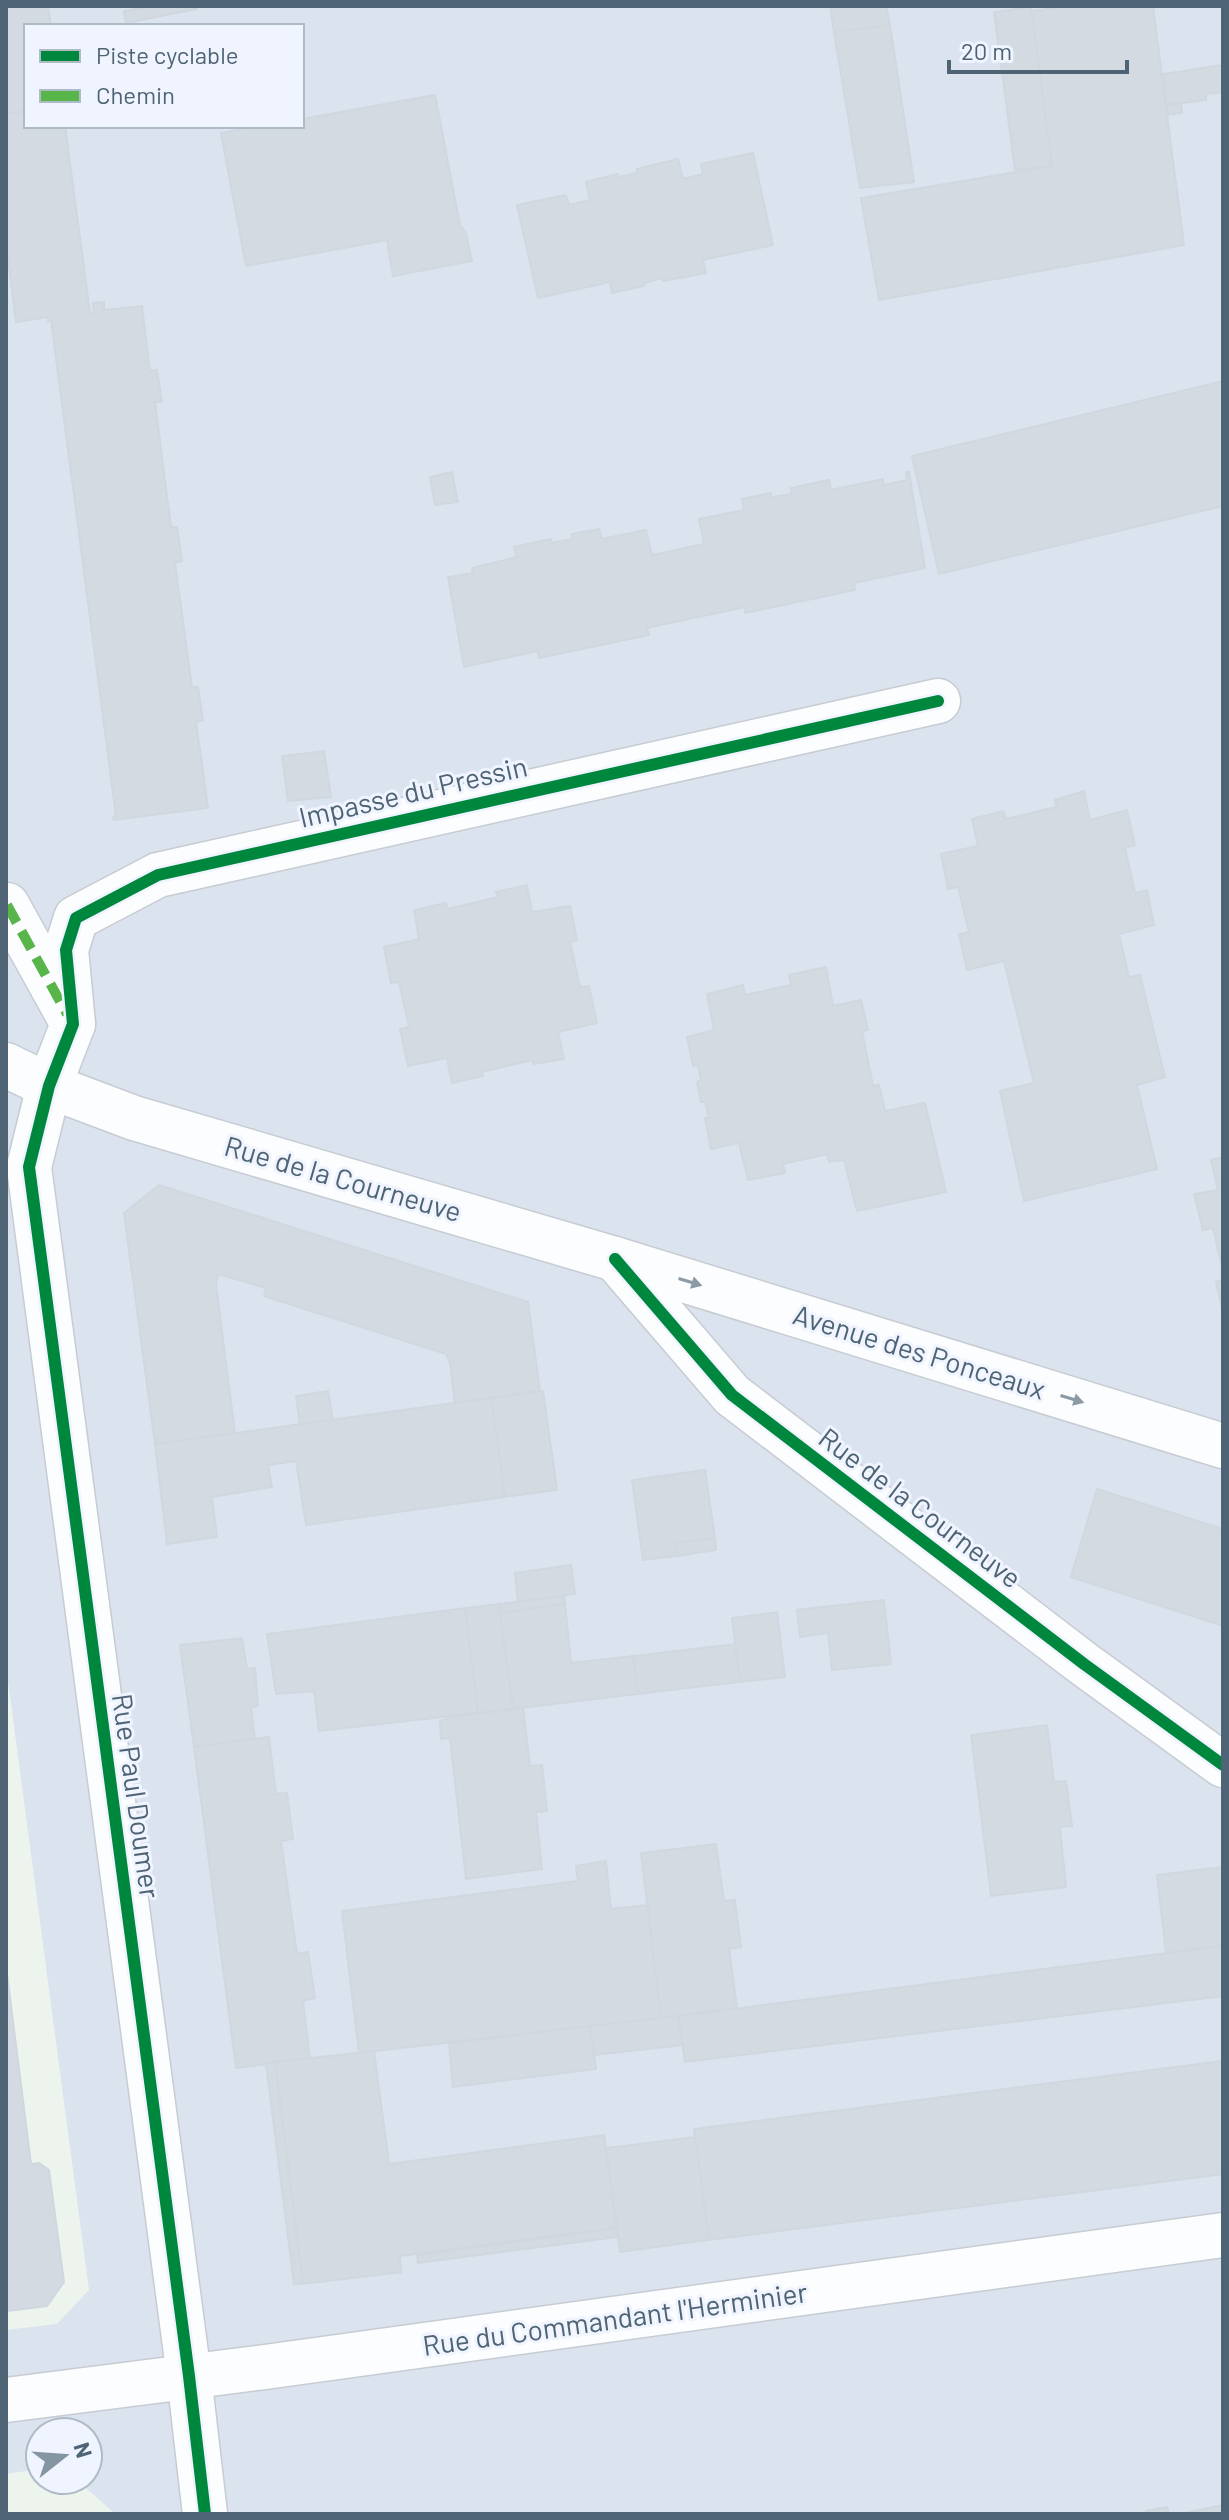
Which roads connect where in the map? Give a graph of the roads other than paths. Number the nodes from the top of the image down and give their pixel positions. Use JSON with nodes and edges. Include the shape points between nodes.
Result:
{"nodes":[{"id":1,"x":938,"y":701,"type":"dead end"},
{"id":2,"x":6,"y":904,"type":"edge"},
{"id":3,"x":73,"y":1024,"type":"junction"},
{"id":4,"x":6,"y":1065,"type":"edge"},
{"id":5,"x":49,"y":1086,"type":"junction"},
{"id":6,"x":615,"y":1259,"type":"junction"},
{"id":7,"x":1223,"y":1446,"type":"edge"},
{"id":8,"x":1223,"y":1765,"type":"edge"},
{"id":9,"x":1223,"y":2235,"type":"edge"},
{"id":10,"x":189,"y":2376,"type":"junction"},
{"id":11,"x":6,"y":2400,"type":"edge"},
{"id":12,"x":205,"y":2514,"type":"edge"}],
"edges":[{"from":1,"to":3,"type":"street","name":"Impasse du Pressin","via":[[158,875],[76,918],[66,950]]},
{"from":2,"to":3,"type":"street"},
{"from":3,"to":5,"type":"street","name":"Impasse du Pressin"},
{"from":4,"to":5,"type":"street","name":"Rue de la Courneuve"},
{"from":5,"to":6,"type":"street","name":"Rue de la Courneuve","via":[[149,1122]]},
{"from":5,"to":10,"type":"street","name":"Rue Paul Doumer","via":[[29,1167]]},
{"from":6,"to":7,"type":"street","name":"Avenue des Ponceaux","one_way":true},
{"from":6,"to":8,"type":"street","name":"Rue de la Courneuve","via":[[732,1395]]},
{"from":9,"to":10,"type":"street","name":"Rue du Commandant l'Herminier"},
{"from":10,"to":11,"type":"street","name":"Rue du Commandant l'Herminier"},
{"from":10,"to":12,"type":"street","name":"Rue Paul Doumer"}]}
